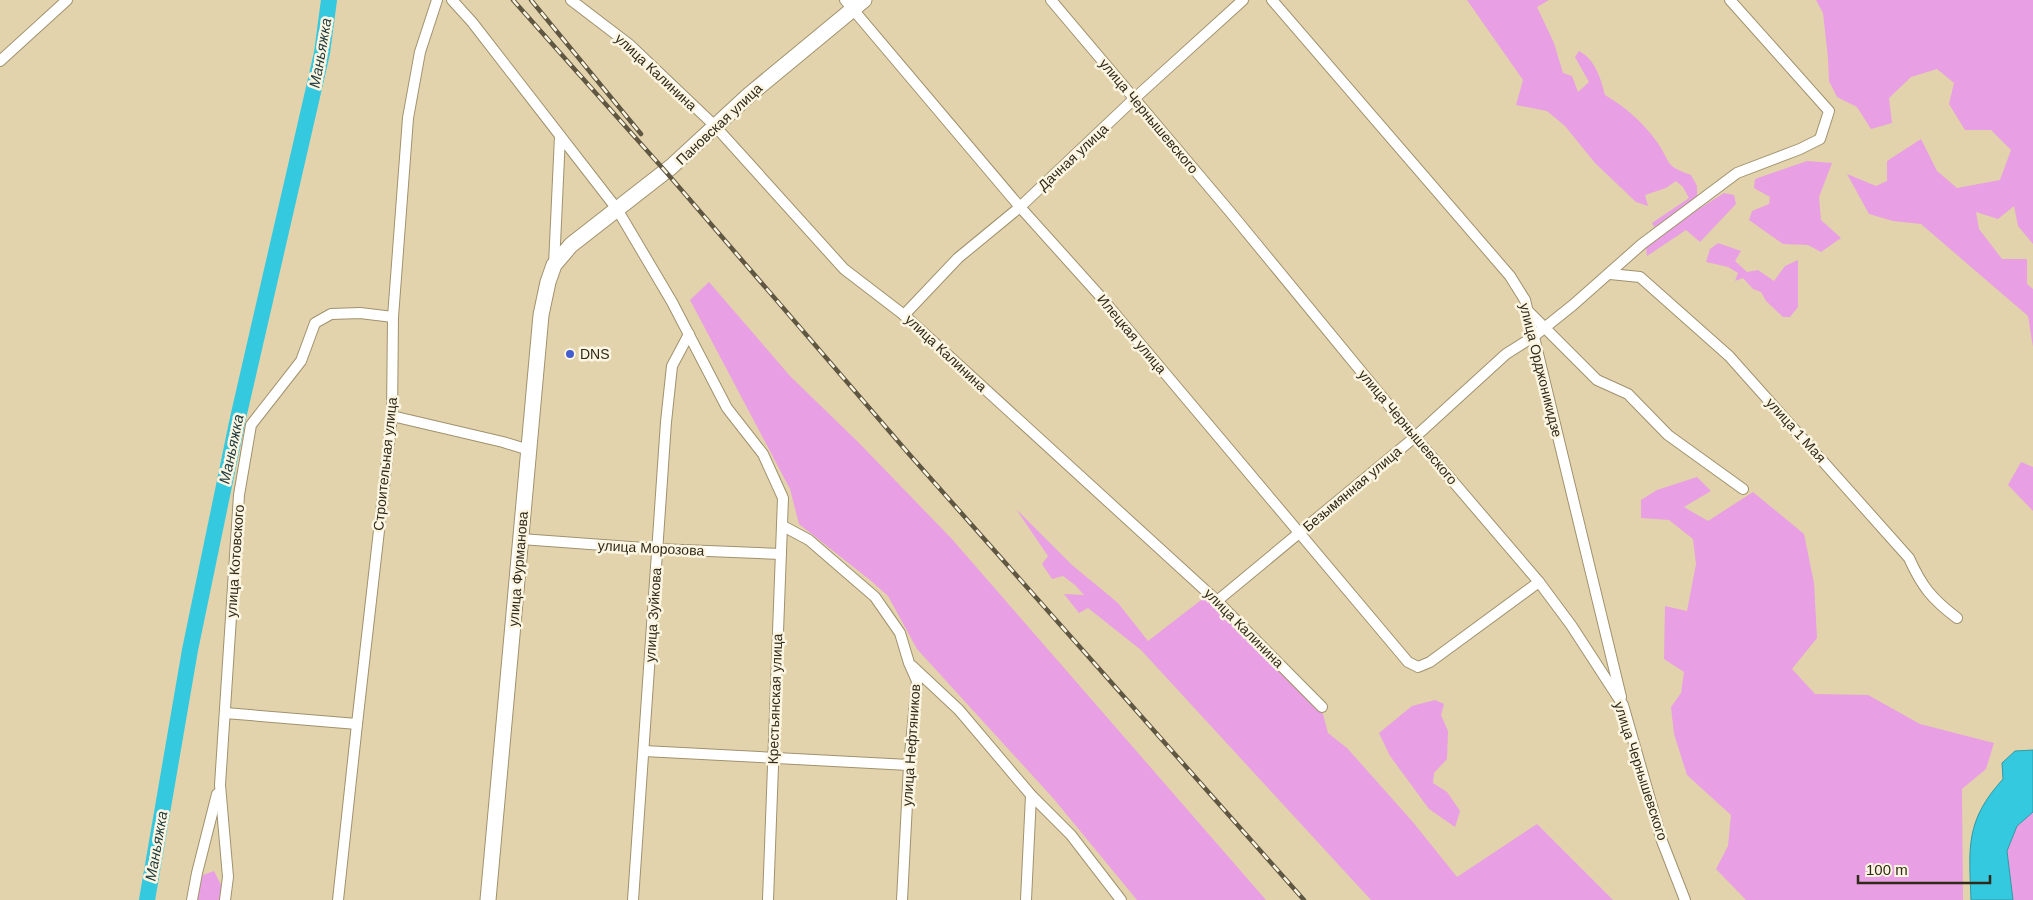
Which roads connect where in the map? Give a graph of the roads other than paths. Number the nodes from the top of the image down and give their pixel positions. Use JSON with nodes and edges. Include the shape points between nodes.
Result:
{"nodes":[{"id":1,"x":67,"y":0,"type":"edge"},
{"id":2,"x":437,"y":0,"type":"edge"},
{"id":3,"x":452,"y":0,"type":"edge"},
{"id":4,"x":571,"y":0,"type":"edge"},
{"id":5,"x":1051,"y":0,"type":"edge"},
{"id":6,"x":1243,"y":0,"type":"edge"},
{"id":7,"x":1272,"y":0,"type":"edge"},
{"id":8,"x":1730,"y":0,"type":"edge"},
{"id":9,"x":854,"y":3,"type":"edge"},
{"id":10,"x":0,"y":61,"type":"edge"},
{"id":11,"x":1135,"y":98,"type":"junction"},
{"id":12,"x":715,"y":126,"type":"junction"},
{"id":13,"x":560,"y":136,"type":"junction"},
{"id":14,"x":1020,"y":207,"type":"junction"},
{"id":15,"x":617,"y":209,"type":"junction"},
{"id":16,"x":571,"y":245,"type":"joint"},
{"id":17,"x":554,"y":265,"type":"junction"},
{"id":18,"x":1610,"y":274,"type":"junction"},
{"id":19,"x":1527,"y":310,"type":"junction"},
{"id":20,"x":904,"y":315,"type":"junction"},
{"id":21,"x":393,"y":317,"type":"junction"},
{"id":22,"x":1543,"y":328,"type":"junction"},
{"id":23,"x":689,"y":334,"type":"junction"},
{"id":24,"x":1533,"y":337,"type":"junction"},
{"id":25,"x":392,"y":416,"type":"junction"},
{"id":26,"x":1415,"y":436,"type":"junction"},
{"id":27,"x":529,"y":450,"type":"junction"},
{"id":28,"x":1743,"y":489,"type":"dead end"},
{"id":29,"x":783,"y":526,"type":"junction"},
{"id":30,"x":1300,"y":532,"type":"junction"},
{"id":31,"x":521,"y":540,"type":"junction"},
{"id":32,"x":658,"y":549,"type":"junction"},
{"id":33,"x":781,"y":554,"type":"junction"},
{"id":34,"x":1539,"y":582,"type":"junction"},
{"id":35,"x":1217,"y":601,"type":"junction"},
{"id":36,"x":1957,"y":618,"type":"dead end"},
{"id":37,"x":909,"y":663,"type":"junction"},
{"id":38,"x":1623,"y":705,"type":"junction"},
{"id":39,"x":1322,"y":707,"type":"dead end"},
{"id":40,"x":225,"y":713,"type":"junction"},
{"id":41,"x":356,"y":724,"type":"junction"},
{"id":42,"x":644,"y":751,"type":"junction"},
{"id":43,"x":773,"y":758,"type":"junction"},
{"id":44,"x":909,"y":765,"type":"junction"},
{"id":45,"x":220,"y":785,"type":"junction"},
{"id":46,"x":1031,"y":795,"type":"junction"},
{"id":47,"x":192,"y":900,"type":"edge"},
{"id":48,"x":225,"y":900,"type":"edge"},
{"id":49,"x":338,"y":900,"type":"edge"},
{"id":50,"x":488,"y":900,"type":"edge"},
{"id":51,"x":633,"y":900,"type":"edge"},
{"id":52,"x":768,"y":900,"type":"edge"},
{"id":53,"x":902,"y":900,"type":"edge"},
{"id":54,"x":1026,"y":900,"type":"edge"},
{"id":55,"x":1121,"y":900,"type":"edge"},
{"id":56,"x":1685,"y":900,"type":"edge"}],
"edges":[{"from":1,"to":10,"type":"street"},
{"from":2,"to":21,"type":"street","name":"Строительная улица","via":[[420,52],[408,118]]},
{"from":3,"to":13,"type":"street"},
{"from":4,"to":12,"type":"street","name":"улица Калинина","via":[[630,44]]},
{"from":5,"to":11,"type":"street","name":"улица Чернышевского"},
{"from":6,"to":11,"type":"street","name":"Дачная улица"},
{"from":7,"to":19,"type":"street","name":"улица Орджоникидзе","via":[[1510,276],[1525,300]]},
{"from":8,"to":18,"type":"street","name":"Безымянная улица","via":[[1829,111],[1820,139],[1737,173],[1642,244]]},
{"from":9,"to":12,"type":"main road","name":"Пановская улица"},
{"from":9,"to":14,"type":"street","name":"Илецкая улица"},
{"from":11,"to":14,"type":"street","name":"Дачная улица"},
{"from":11,"to":26,"type":"street","name":"улица Чернышевского"},
{"from":12,"to":15,"type":"main road","name":"Пановская улица","via":[[672,168]]},
{"from":12,"to":20,"type":"street","name":"улица Калинина","via":[[844,269]]},
{"from":13,"to":15,"type":"street"},
{"from":13,"to":17,"type":"street"},
{"from":14,"to":20,"type":"street","name":"Дачная улица","via":[[958,258]]},
{"from":14,"to":30,"type":"street","name":"Илецкая улица"},
{"from":15,"to":16,"type":"main road","name":"Пановская улица"},
{"from":15,"to":23,"type":"street"},
{"from":16,"to":17,"type":"main road","name":"улица Фурманова"},
{"from":17,"to":27,"type":"main road","name":"улица Фурманова","via":[[541,315]]},
{"from":18,"to":22,"type":"street","name":"Безымянная улица"},
{"from":18,"to":36,"type":"street","name":"улица 1 Мая","via":[[1640,277],[1729,356],[1909,558],[1934,601]]},
{"from":19,"to":22,"type":"street"},
{"from":19,"to":24,"type":"street","name":"улица Орджоникидзе"},
{"from":20,"to":35,"type":"street","name":"улица Калинина"},
{"from":21,"to":25,"type":"street","name":"Строительная улица"},
{"from":21,"to":40,"type":"street","name":"улица Котовского","via":[[331,314],[316,323],[301,360],[251,425],[239,495]]},
{"from":22,"to":24,"type":"street","name":"Безымянная улица"},
{"from":22,"to":28,"type":"street","via":[[1597,380],[1628,394],[1668,436]]},
{"from":23,"to":29,"type":"street","name":"Крестьянская улица","via":[[727,408],[763,454],[783,498]]},
{"from":23,"to":32,"type":"street","name":"улица Зуйкова","via":[[672,366]]},
{"from":24,"to":26,"type":"street","name":"Безымянная улица","via":[[1506,354]]},
{"from":24,"to":38,"type":"street","name":"улица Орджоникидзе"},
{"from":25,"to":27,"type":"street"},
{"from":25,"to":41,"type":"street","name":"Строительная улица"},
{"from":26,"to":30,"type":"street","name":"Безымянная улица"},
{"from":26,"to":34,"type":"street","name":"улица Чернышевского"},
{"from":27,"to":31,"type":"main road","name":"улица Фурманова"},
{"from":29,"to":33,"type":"street","name":"Крестьянская улица"},
{"from":29,"to":37,"type":"street","name":"улица Нефтяников","via":[[809,540],[875,597],[900,633]]},
{"from":30,"to":34,"type":"street","name":"Илецкая улица","via":[[1408,662],[1418,667],[1430,662]]},
{"from":30,"to":35,"type":"street","name":"Безымянная улица"},
{"from":31,"to":32,"type":"street","name":"улица Морозова"},
{"from":31,"to":50,"type":"main road","name":"улица Фурманова"},
{"from":32,"to":33,"type":"street","name":"улица Морозова"},
{"from":32,"to":42,"type":"street","name":"улица Зуйкова"},
{"from":33,"to":43,"type":"street","name":"Крестьянская улица"},
{"from":34,"to":38,"type":"street","name":"улица Чернышевского"},
{"from":35,"to":39,"type":"street","name":"улица Калинина"},
{"from":37,"to":44,"type":"street","name":"улица Нефтяников","via":[[917,681]]},
{"from":37,"to":46,"type":"street","via":[[959,710]]},
{"from":38,"to":56,"type":"street","name":"улица Чернышевского","via":[[1662,841]]},
{"from":40,"to":41,"type":"street"},
{"from":40,"to":45,"type":"street","name":"улица Котовского"},
{"from":41,"to":49,"type":"street","name":"Строительная улица"},
{"from":42,"to":43,"type":"street"},
{"from":42,"to":51,"type":"street","name":"улица Зуйкова"},
{"from":43,"to":44,"type":"street"},
{"from":43,"to":52,"type":"street","name":"Крестьянская улица"},
{"from":44,"to":53,"type":"street","name":"улица Нефтяников"},
{"from":45,"to":47,"type":"street"},
{"from":45,"to":48,"type":"street","name":"улица Котовского","via":[[228,877]]},
{"from":46,"to":54,"type":"street"},
{"from":46,"to":55,"type":"street","via":[[1071,835]]}]}
